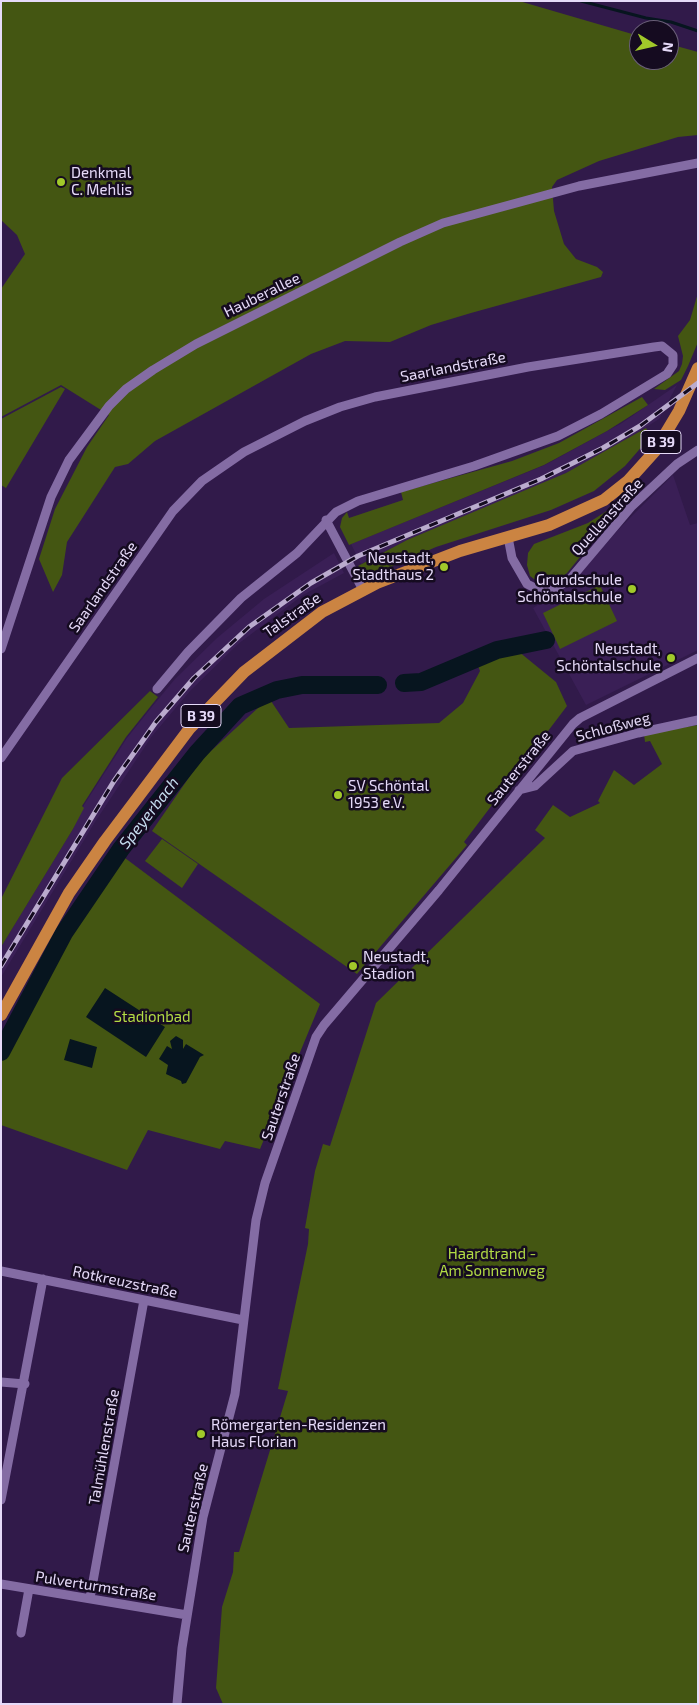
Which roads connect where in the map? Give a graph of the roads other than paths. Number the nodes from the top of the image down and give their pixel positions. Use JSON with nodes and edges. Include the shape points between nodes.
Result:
{"nodes":[{"id":1,"x":698,"y":164,"type":"edge"},
{"id":2,"x":698,"y":368,"type":"edge"},
{"id":3,"x":698,"y":450,"type":"edge"},
{"id":4,"x":326,"y":520,"type":"junction"},
{"id":5,"x":508,"y":537,"type":"junction"},
{"id":6,"x":363,"y":590,"type":"junction"},
{"id":7,"x":1,"y":650,"type":"edge"},
{"id":8,"x":698,"y":658,"type":"edge"},
{"id":9,"x":157,"y":689,"type":"dead end"},
{"id":10,"x":698,"y":720,"type":"edge"},
{"id":11,"x":1,"y":758,"type":"edge"},
{"id":12,"x":519,"y":790,"type":"junction"},
{"id":13,"x":1,"y":1015,"type":"edge"},
{"id":14,"x":1,"y":1270,"type":"edge"},
{"id":15,"x":43,"y":1279,"type":"junction"},
{"id":16,"x":144,"y":1300,"type":"junction"},
{"id":17,"x":244,"y":1320,"type":"junction"},
{"id":18,"x":1,"y":1382,"type":"edge"},
{"id":19,"x":25,"y":1384,"type":"junction"},
{"id":20,"x":1,"y":1500,"type":"edge"},
{"id":21,"x":1,"y":1584,"type":"edge"},
{"id":22,"x":29,"y":1589,"type":"junction"},
{"id":23,"x":90,"y":1598,"type":"junction"},
{"id":24,"x":187,"y":1615,"type":"junction"},
{"id":25,"x":21,"y":1633,"type":"dead end"},
{"id":26,"x":178,"y":1704,"type":"edge"}],
"edges":[{"from":1,"to":7,"type":"street","name":"Hauberallee","via":[[579,186],[443,224],[400,242],[196,344],[153,370],[108,406],[69,460],[51,497]]},
{"from":2,"to":5,"type":"main road","name":"Talstraße","number":"B 39","via":[[668,431],[628,481],[604,500],[578,514]]},
{"from":3,"to":5,"type":"street","name":"Quellenstraße","via":[[677,464],[631,507],[571,578],[555,589],[543,592],[527,584],[512,558]]},
{"from":4,"to":6,"type":"street"},
{"from":4,"to":9,"type":"street","name":"Saarlandstraße","via":[[297,553],[241,598]]},
{"from":4,"to":11,"type":"street","name":"Saarlandstraße","via":[[358,501],[474,466],[558,436],[602,414],[667,374],[674,365],[673,355],[662,346],[654,347],[374,397],[326,412],[244,452],[202,481],[173,511]]},
{"from":5,"to":6,"type":"main road","name":"Talstraße","number":"B 39","via":[[443,556]]},
{"from":6,"to":13,"type":"main road","name":"Talstraße","number":"B 39","via":[[322,612],[270,650],[190,728],[69,893]]},
{"from":8,"to":12,"type":"street","name":"Sauterstraße","via":[[580,718]]},
{"from":10,"to":12,"type":"street","name":"Schloßweg","via":[[573,751],[535,786]]},
{"from":12,"to":17,"type":"street","name":"Sauterstraße","via":[[316,1037],[263,1192],[253,1238]]},
{"from":14,"to":15,"type":"street","name":"Rotkreuzstraße"},
{"from":15,"to":16,"type":"street","name":"Rotkreuzstraße"},
{"from":15,"to":19,"type":"street"},
{"from":16,"to":17,"type":"street","name":"Rotkreuzstraße"},
{"from":16,"to":23,"type":"street","name":"Talmühlenstraße"},
{"from":17,"to":24,"type":"street","name":"Sauterstraße","via":[[235,1394],[203,1517]]},
{"from":18,"to":19,"type":"street"},
{"from":19,"to":20,"type":"street"},
{"from":21,"to":22,"type":"street","name":"Pulverturmstraße"},
{"from":22,"to":23,"type":"street","name":"Pulverturmstraße"},
{"from":22,"to":25,"type":"street"},
{"from":23,"to":24,"type":"street","name":"Pulverturmstraße"},
{"from":24,"to":26,"type":"street","name":"Sauterstraße"}]}
